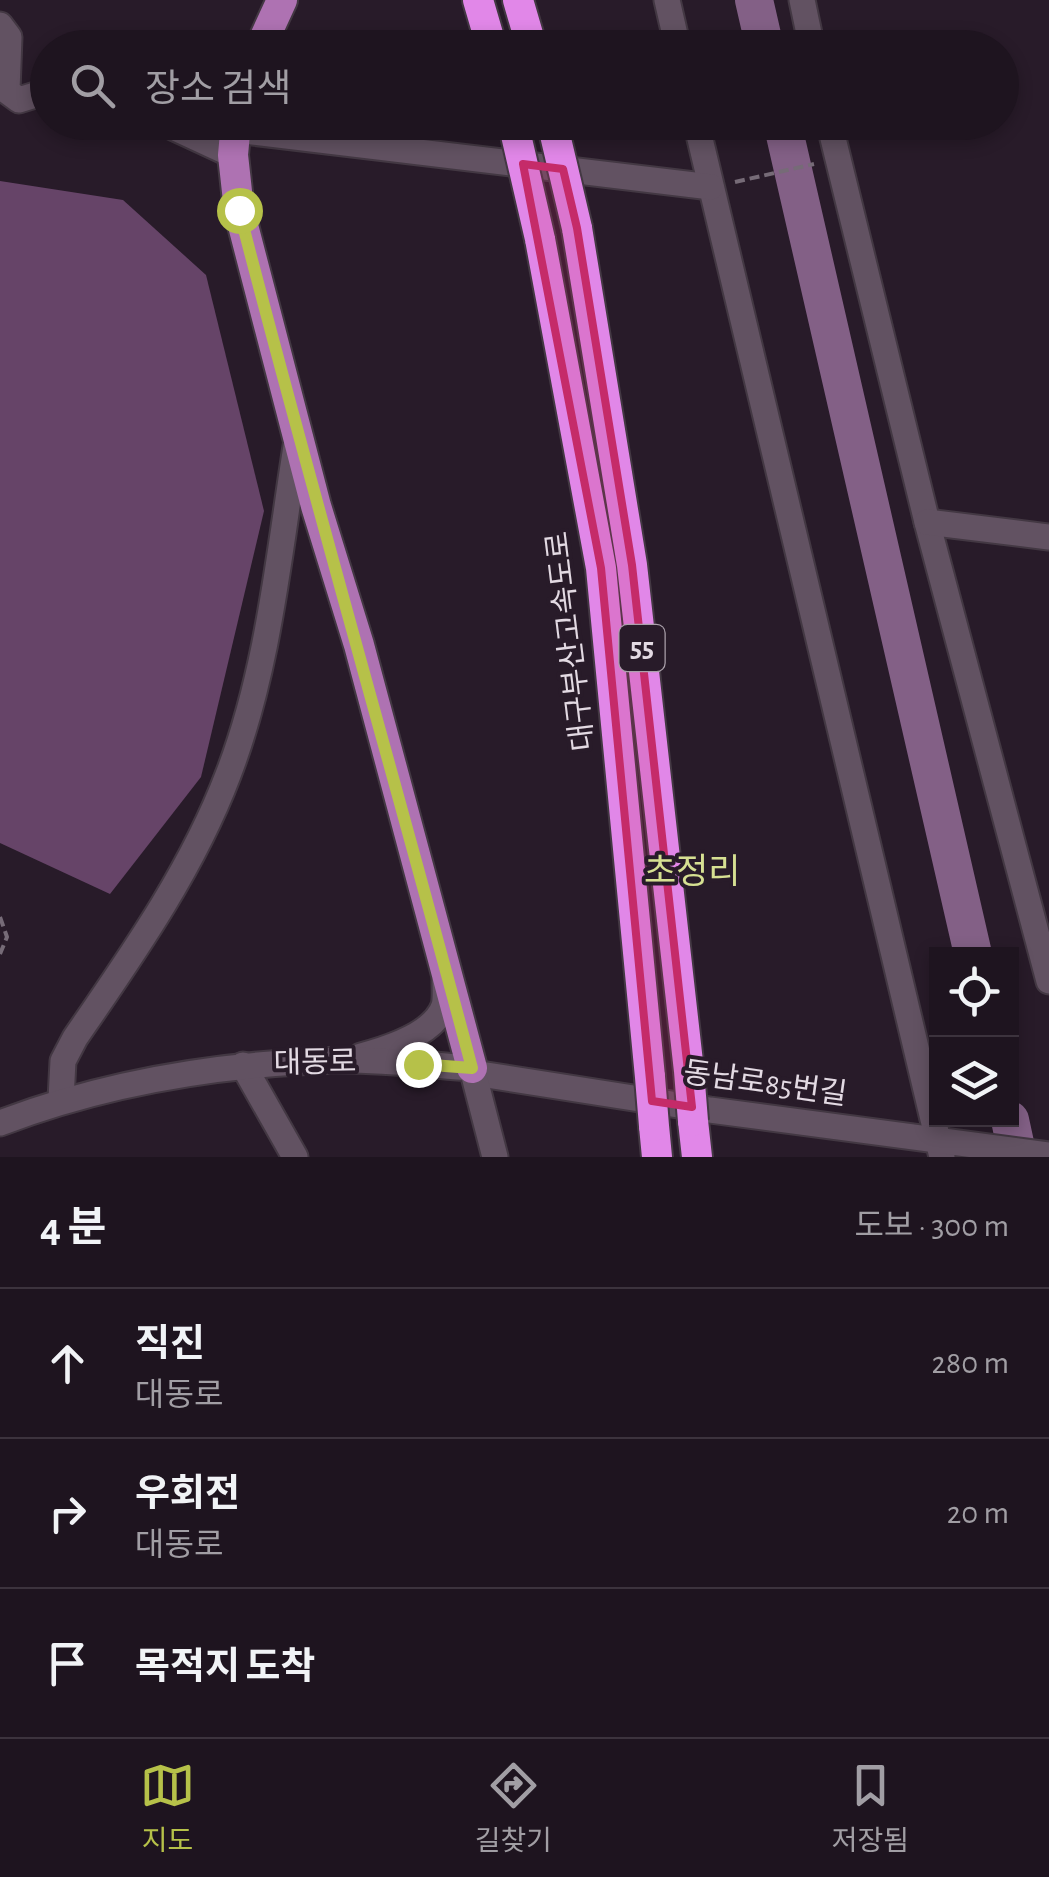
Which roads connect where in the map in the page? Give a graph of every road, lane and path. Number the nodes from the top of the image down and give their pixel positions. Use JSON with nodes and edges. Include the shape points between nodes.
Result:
{"nodes":[{"id":1,"x":282,"y":0,"type":"edge"},
{"id":2,"x":478,"y":0,"type":"edge"},
{"id":3,"x":518,"y":0,"type":"edge"},
{"id":4,"x":667,"y":0,"type":"edge"},
{"id":5,"x":802,"y":0,"type":"edge"},
{"id":6,"x":0,"y":25,"type":"edge"},
{"id":7,"x":268,"y":30,"type":"edge"},
{"id":8,"x":487,"y":30,"type":"edge"},
{"id":9,"x":527,"y":30,"type":"edge"},
{"id":10,"x":674,"y":30,"type":"edge"},
{"id":11,"x":808,"y":30,"type":"edge"},
{"id":12,"x":30,"y":97,"type":"edge"},
{"id":13,"x":235,"y":140,"type":"edge"},
{"id":14,"x":275,"y":140,"type":"edge"},
{"id":15,"x":517,"y":140,"type":"edge"},
{"id":16,"x":556,"y":140,"type":"edge"},
{"id":17,"x":703,"y":140,"type":"edge"},
{"id":18,"x":833,"y":140,"type":"edge"},
{"id":19,"x":824,"y":161,"type":"dead end"},
{"id":20,"x":721,"y":185,"type":"junction"},
{"id":21,"x":298,"y":435,"type":"junction"},
{"id":22,"x":927,"y":522,"type":"junction"},
{"id":23,"x":1049,"y":537,"type":"edge"},
{"id":24,"x":0,"y":917,"type":"edge"},
{"id":25,"x":0,"y":954,"type":"edge"},
{"id":26,"x":446,"y":971,"type":"junction"},
{"id":27,"x":1049,"y":981,"type":"edge"},
{"id":28,"x":346,"y":1060,"type":"junction"},
{"id":29,"x":243,"y":1065,"type":"junction"},
{"id":30,"x":473,"y":1071,"type":"junction"},
{"id":31,"x":61,"y":1099,"type":"junction"},
{"id":32,"x":0,"y":1123,"type":"edge"},
{"id":33,"x":940,"y":1149,"type":"edge"},
{"id":34,"x":1049,"y":1155,"type":"edge"},
{"id":35,"x":295,"y":1157,"type":"edge"},
{"id":36,"x":495,"y":1157,"type":"edge"},
{"id":37,"x":657,"y":1157,"type":"edge"},
{"id":38,"x":697,"y":1157,"type":"edge"}],
"edges":[{"from":1,"to":7,"type":"main road"},
{"from":2,"to":8,"type":"highway"},
{"from":3,"to":9,"type":"highway"},
{"from":4,"to":10,"type":"street"},
{"from":5,"to":11,"type":"street"},
{"from":6,"to":12,"type":"street","via":[[10,37],[7,92],[19,100]]},
{"from":13,"to":21,"type":"main road","via":[[239,210]]},
{"from":14,"to":20,"type":"street"},
{"from":15,"to":37,"type":"highway","name":"대구부산고속도로","number":"55","bridge":true,"via":[[602,568]]},
{"from":16,"to":38,"type":"highway","number":"55","bridge":true,"via":[[632,565]]},
{"from":17,"to":20,"type":"street"},
{"from":18,"to":22,"type":"street"},
{"from":19,"to":20,"type":"path"},
{"from":20,"to":33,"type":"street"},
{"from":21,"to":26,"type":"main road"},
{"from":21,"to":31,"type":"street","via":[[260,669],[228,776],[176,883],[63,1061]]},
{"from":22,"to":23,"type":"street"},
{"from":22,"to":27,"type":"street"},
{"from":24,"to":25,"type":"path","via":[[7,937]]},
{"from":26,"to":28,"type":"street","via":[[444,1007],[426,1026],[383,1050]]},
{"from":26,"to":30,"type":"main road"},
{"from":28,"to":29,"type":"street","name":"대동로"},
{"from":28,"to":30,"type":"street","name":"대동로"},
{"from":29,"to":31,"type":"street","name":"대동로"},
{"from":29,"to":35,"type":"street"},
{"from":30,"to":33,"type":"street","name":"동남로85번길"},
{"from":30,"to":36,"type":"street"},
{"from":31,"to":32,"type":"street","name":"대동로"},
{"from":33,"to":34,"type":"street","name":"동남로85번길","via":[[974,1145]]}]}
